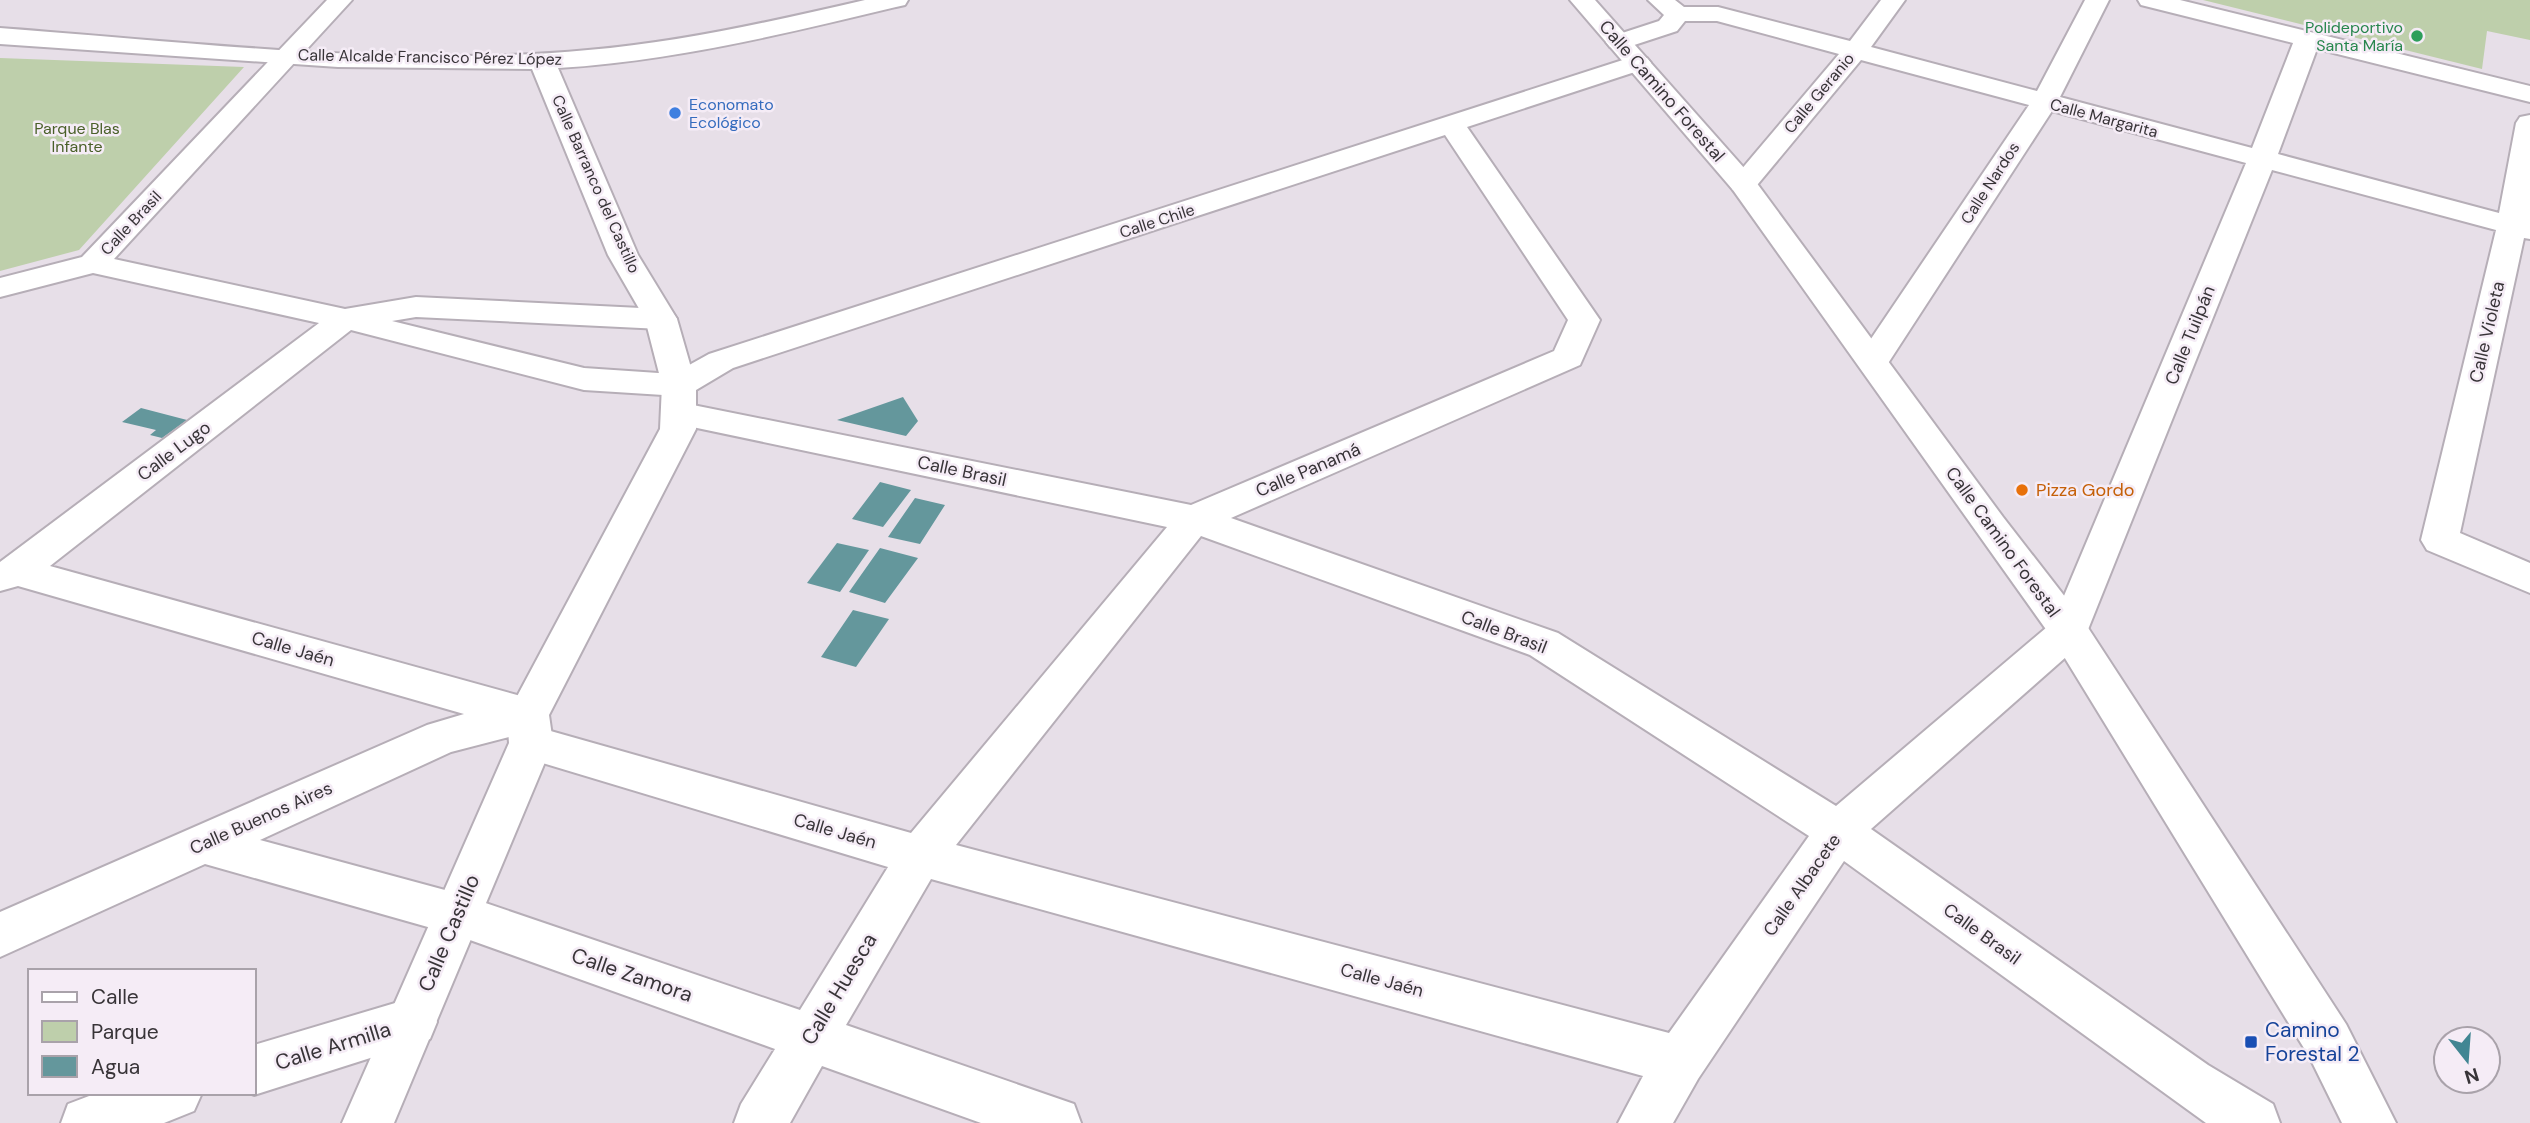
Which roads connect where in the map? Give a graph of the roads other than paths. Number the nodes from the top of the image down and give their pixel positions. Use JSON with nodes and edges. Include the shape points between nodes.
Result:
{"nodes":[{"id":1,"x":340,"y":0,"type":"edge"},
{"id":2,"x":896,"y":0,"type":"edge"},
{"id":3,"x":1582,"y":0,"type":"edge"},
{"id":4,"x":1893,"y":0,"type":"edge"},
{"id":5,"x":2097,"y":0,"type":"edge"},
{"id":6,"x":2150,"y":0,"type":"edge"},
{"id":7,"x":1671,"y":4,"type":"edge"},
{"id":8,"x":0,"y":36,"type":"edge"},
{"id":9,"x":2308,"y":38,"type":"junction"},
{"id":10,"x":1856,"y":50,"type":"junction"},
{"id":11,"x":1628,"y":52,"type":"junction"},
{"id":12,"x":289,"y":55,"type":"junction"},
{"id":13,"x":542,"y":61,"type":"junction"},
{"id":14,"x":2530,"y":94,"type":"edge"},
{"id":15,"x":2044,"y":102,"type":"junction"},
{"id":16,"x":2530,"y":123,"type":"edge"},
{"id":17,"x":1452,"y":125,"type":"junction"},
{"id":18,"x":2262,"y":159,"type":"junction"},
{"id":19,"x":1743,"y":184,"type":"junction"},
{"id":20,"x":2521,"y":227,"type":"edge"},
{"id":21,"x":93,"y":264,"type":"junction"},
{"id":22,"x":0,"y":288,"type":"edge"},
{"id":23,"x":345,"y":319,"type":"junction"},
{"id":24,"x":661,"y":319,"type":"junction"},
{"id":25,"x":1873,"y":360,"type":"junction"},
{"id":26,"x":679,"y":399,"type":"junction"},
{"id":27,"x":1194,"y":519,"type":"junction"},
{"id":28,"x":8,"y":574,"type":"edge"},
{"id":29,"x":2530,"y":579,"type":"edge"},
{"id":30,"x":2069,"y":631,"type":"junction"},
{"id":31,"x":529,"y":729,"type":"junction"},
{"id":32,"x":1838,"y":831,"type":"junction"},
{"id":33,"x":203,"y":844,"type":"junction"},
{"id":34,"x":920,"y":856,"type":"junction"},
{"id":35,"x":456,"y":914,"type":"junction"},
{"id":36,"x":0,"y":935,"type":"edge"},
{"id":37,"x":412,"y":1021,"type":"junction"},
{"id":38,"x":809,"y":1037,"type":"junction"},
{"id":39,"x":1679,"y":1060,"type":"junction"},
{"id":40,"x":256,"y":1069,"type":"edge"},
{"id":41,"x":170,"y":1095,"type":"edge"},
{"id":42,"x":87,"y":1123,"type":"edge"},
{"id":43,"x":368,"y":1123,"type":"edge"},
{"id":44,"x":760,"y":1123,"type":"edge"},
{"id":45,"x":1055,"y":1123,"type":"edge"},
{"id":46,"x":1644,"y":1123,"type":"edge"},
{"id":47,"x":2254,"y":1123,"type":"edge"},
{"id":48,"x":2370,"y":1123,"type":"edge"}],
"edges":[{"from":1,"to":12,"type":"street","name":"Calle Brasil"},
{"from":2,"to":13,"type":"street","name":"Calle Alcalde Francisco Pérez López","via":[[755,33]]},
{"from":3,"to":11,"type":"street","name":"Calle Camino Forestal"},
{"from":4,"to":10,"type":"street","name":"Calle Geranio"},
{"from":5,"to":15,"type":"street","name":"Calle Nardos"},
{"from":6,"to":9,"type":"street"},
{"from":7,"to":10,"type":"street","name":"Calle Margarita"},
{"from":7,"to":11,"type":"street","name":"Calle Margarita","via":[[1668,26]]},
{"from":8,"to":12,"type":"street","name":"Calle Alcalde Francisco Pérez López"},
{"from":9,"to":14,"type":"street"},
{"from":9,"to":18,"type":"street","name":"Calle Tuilpán"},
{"from":10,"to":15,"type":"street","name":"Calle Margarita"},
{"from":10,"to":19,"type":"street","name":"Calle Geranio"},
{"from":11,"to":17,"type":"street","name":"Calle Chile"},
{"from":11,"to":19,"type":"street","name":"Calle Camino Forestal"},
{"from":12,"to":13,"type":"street","name":"Calle Alcalde Francisco Pérez López"},
{"from":12,"to":21,"type":"street","name":"Calle Brasil"},
{"from":13,"to":24,"type":"street","name":"Calle Barranco del Castillo","via":[[623,255]]},
{"from":15,"to":18,"type":"street","name":"Calle Margarita"},
{"from":15,"to":25,"type":"street","name":"Calle Nardos"},
{"from":16,"to":20,"type":"street","name":"Calle Violeta"},
{"from":17,"to":26,"type":"street","name":"Calle Chile","via":[[721,361]]},
{"from":17,"to":27,"type":"street","name":"Calle Panamá","via":[[1584,320],[1568,358]]},
{"from":18,"to":20,"type":"street","name":"Calle Margarita"},
{"from":18,"to":30,"type":"street","name":"Calle Tuilpán"},
{"from":19,"to":25,"type":"street","name":"Calle Camino Forestal"},
{"from":20,"to":29,"type":"street","name":"Calle Violeta","via":[[2440,540]]},
{"from":21,"to":22,"type":"street"},
{"from":21,"to":23,"type":"street","name":"Calle Brasil"},
{"from":23,"to":24,"type":"street","name":"Calle Brasil","via":[[416,307]]},
{"from":23,"to":26,"type":"street","name":"Calle Brasil"},
{"from":23,"to":28,"type":"street","name":"Calle Lugo"},
{"from":24,"to":26,"type":"street","name":"Calle Barranco del Castillo"},
{"from":25,"to":30,"type":"street","name":"Calle Camino Forestal"},
{"from":26,"to":27,"type":"street","name":"Calle Brasil"},
{"from":26,"to":31,"type":"street","name":"Calle Castillo","via":[[678,429]]},
{"from":27,"to":32,"type":"street","name":"Calle Brasil","via":[[1544,644]]},
{"from":27,"to":34,"type":"street","name":"Calle Panamá"},
{"from":28,"to":31,"type":"street","name":"Calle Jaén"},
{"from":30,"to":32,"type":"street","name":"Calle Albacete"},
{"from":30,"to":48,"type":"street","name":"Calle Camino Forestal","via":[[2328,1041]]},
{"from":31,"to":33,"type":"street","name":"Calle Buenos Aires","via":[[442,737]]},
{"from":31,"to":34,"type":"street","name":"Calle Jaén"},
{"from":31,"to":35,"type":"street","name":"Calle Castillo"},
{"from":32,"to":39,"type":"street","name":"Calle Albacete"},
{"from":32,"to":47,"type":"street","name":"Calle Brasil","via":[[2190,1083]]},
{"from":33,"to":35,"type":"street","name":"Calle Zamora"},
{"from":33,"to":36,"type":"street","name":"Calle Buenos Aires"},
{"from":34,"to":38,"type":"street","name":"Calle Huesca"},
{"from":34,"to":39,"type":"street","name":"Calle Jaén"},
{"from":35,"to":37,"type":"street","name":"Calle Castillo"},
{"from":35,"to":38,"type":"street","name":"Calle Zamora"},
{"from":37,"to":40,"type":"street","name":"Calle Armilla"},
{"from":37,"to":43,"type":"street","name":"Calle Castillo"},
{"from":38,"to":44,"type":"street","name":"Calle Huesca"},
{"from":38,"to":45,"type":"street","name":"Calle Zamora"},
{"from":39,"to":46,"type":"street","name":"Calle Albacete"},
{"from":41,"to":42,"type":"street"}]}
